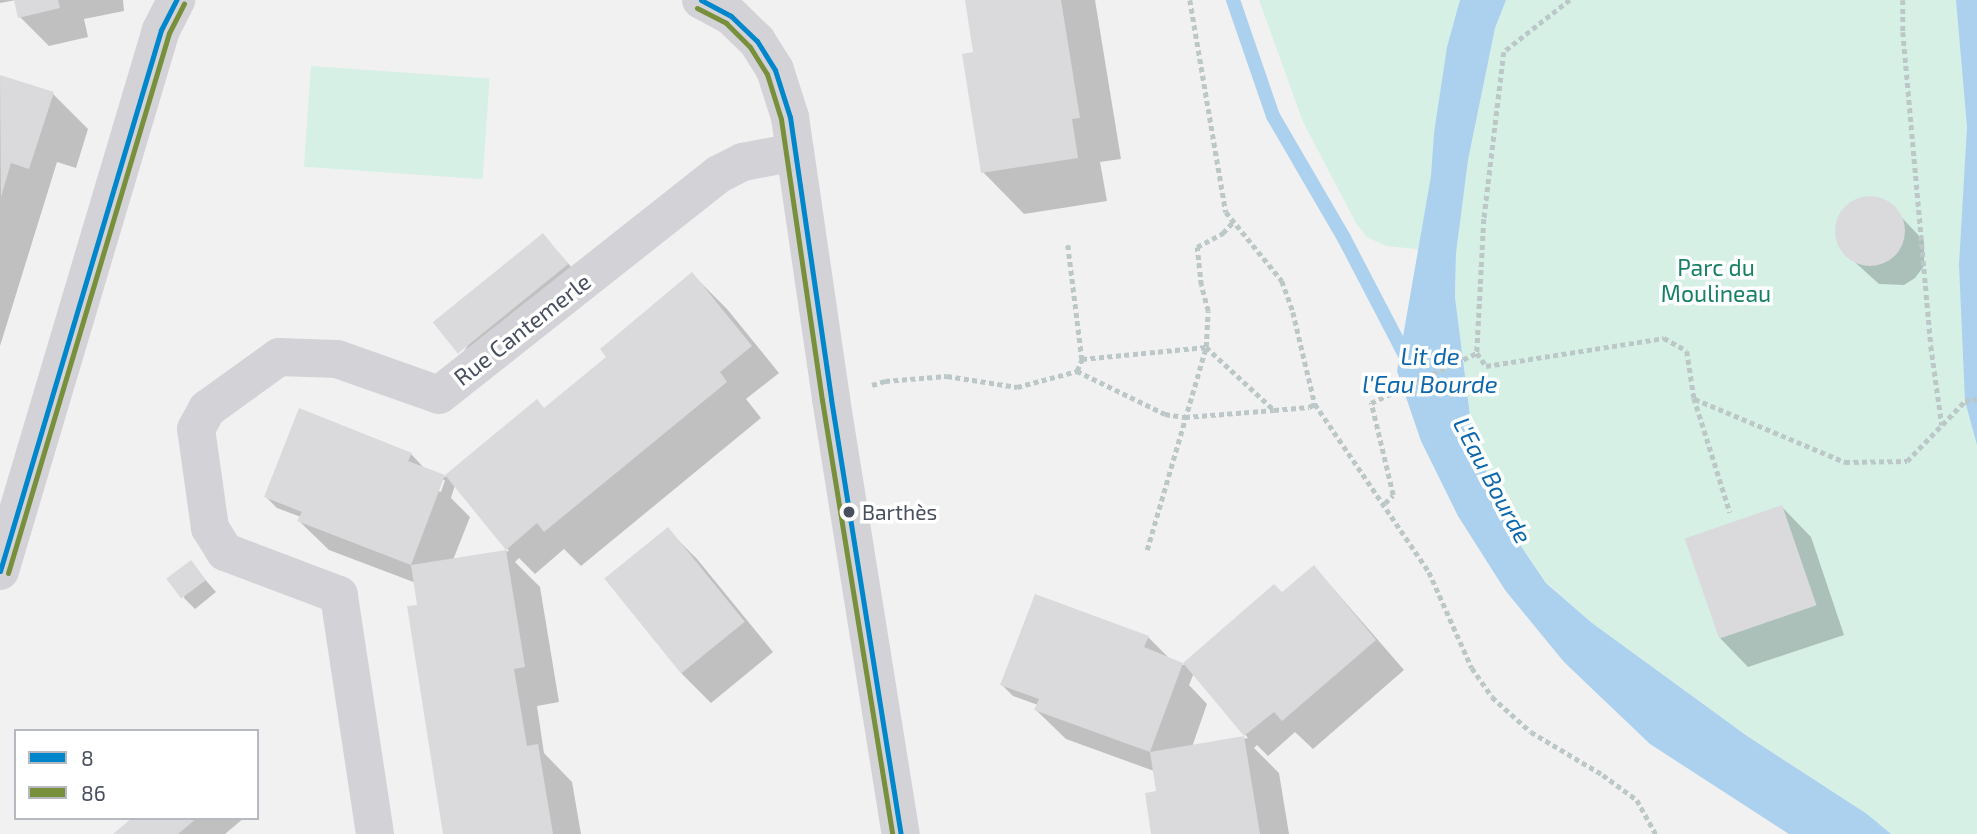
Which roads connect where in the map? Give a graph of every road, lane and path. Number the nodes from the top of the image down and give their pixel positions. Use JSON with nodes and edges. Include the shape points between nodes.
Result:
{"nodes":[{"id":1,"x":176,"y":0,"type":"edge"},
{"id":2,"x":701,"y":0,"type":"edge"},
{"id":3,"x":1190,"y":0,"type":"edge"},
{"id":4,"x":1570,"y":0,"type":"edge"},
{"id":5,"x":1903,"y":0,"type":"edge"},
{"id":6,"x":795,"y":152,"type":"junction"},
{"id":7,"x":1233,"y":222,"type":"junction"},
{"id":8,"x":1068,"y":245,"type":"dead end"},
{"id":9,"x":1206,"y":346,"type":"junction"},
{"id":10,"x":1478,"y":353,"type":"junction"},
{"id":11,"x":1082,"y":359,"type":"junction"},
{"id":12,"x":1077,"y":371,"type":"junction"},
{"id":13,"x":1694,"y":398,"type":"junction"},
{"id":14,"x":831,"y":399,"type":"junction"},
{"id":15,"x":1977,"y":399,"type":"edge"},
{"id":16,"x":1315,"y":404,"type":"junction"},
{"id":17,"x":1274,"y":410,"type":"junction"},
{"id":18,"x":1185,"y":417,"type":"junction"},
{"id":19,"x":1942,"y":425,"type":"junction"},
{"id":20,"x":1385,"y":503,"type":"junction"},
{"id":21,"x":1730,"y":512,"type":"dead end"},
{"id":22,"x":1147,"y":550,"type":"dead end"},
{"id":23,"x":0,"y":571,"type":"edge"},
{"id":24,"x":375,"y":834,"type":"edge"},
{"id":25,"x":901,"y":834,"type":"edge"},
{"id":26,"x":1656,"y":834,"type":"edge"}],
"edges":[{"from":1,"to":23,"type":"street","via":[[161,30]]},
{"from":2,"to":6,"type":"street","via":[[731,16],[757,41],[775,69]]},
{"from":3,"to":7,"type":"path","via":[[1226,212]]},
{"from":4,"to":10,"type":"path","via":[[1504,51],[1484,219]]},
{"from":5,"to":19,"type":"path","via":[[1931,346]]},
{"from":6,"to":14,"type":"street"},
{"from":6,"to":24,"type":"street","name":"Rue Cantemerle","via":[[743,162],[719,174],[439,395],[337,359],[279,356],[207,409],[196,429],[210,528],[225,552],[339,595]]},
{"from":7,"to":9,"type":"path","via":[[1197,247],[1209,311]]},
{"from":7,"to":16,"type":"path","via":[[1282,281]]},
{"from":8,"to":11,"type":"path"},
{"from":9,"to":11,"type":"path"},
{"from":9,"to":17,"type":"path"},
{"from":9,"to":18,"type":"path"},
{"from":10,"to":13,"type":"path","via":[[1486,366],[1664,338],[1687,351]]},
{"from":10,"to":20,"type":"path","via":[[1371,403],[1393,495]]},
{"from":11,"to":12,"type":"path"},
{"from":12,"to":14,"type":"path","via":[[1017,387],[947,376],[885,381]]},
{"from":12,"to":18,"type":"path","via":[[1166,414]]},
{"from":13,"to":19,"type":"path","via":[[1845,462],[1907,461]]},
{"from":13,"to":21,"type":"path"},
{"from":14,"to":25,"type":"street"},
{"from":15,"to":19,"type":"path","via":[[1965,401]]},
{"from":16,"to":17,"type":"path"},
{"from":16,"to":20,"type":"path"},
{"from":17,"to":18,"type":"path"},
{"from":18,"to":22,"type":"path"},
{"from":20,"to":26,"type":"path","via":[[1429,572],[1472,668],[1492,697],[1531,732],[1637,800]]}]}
